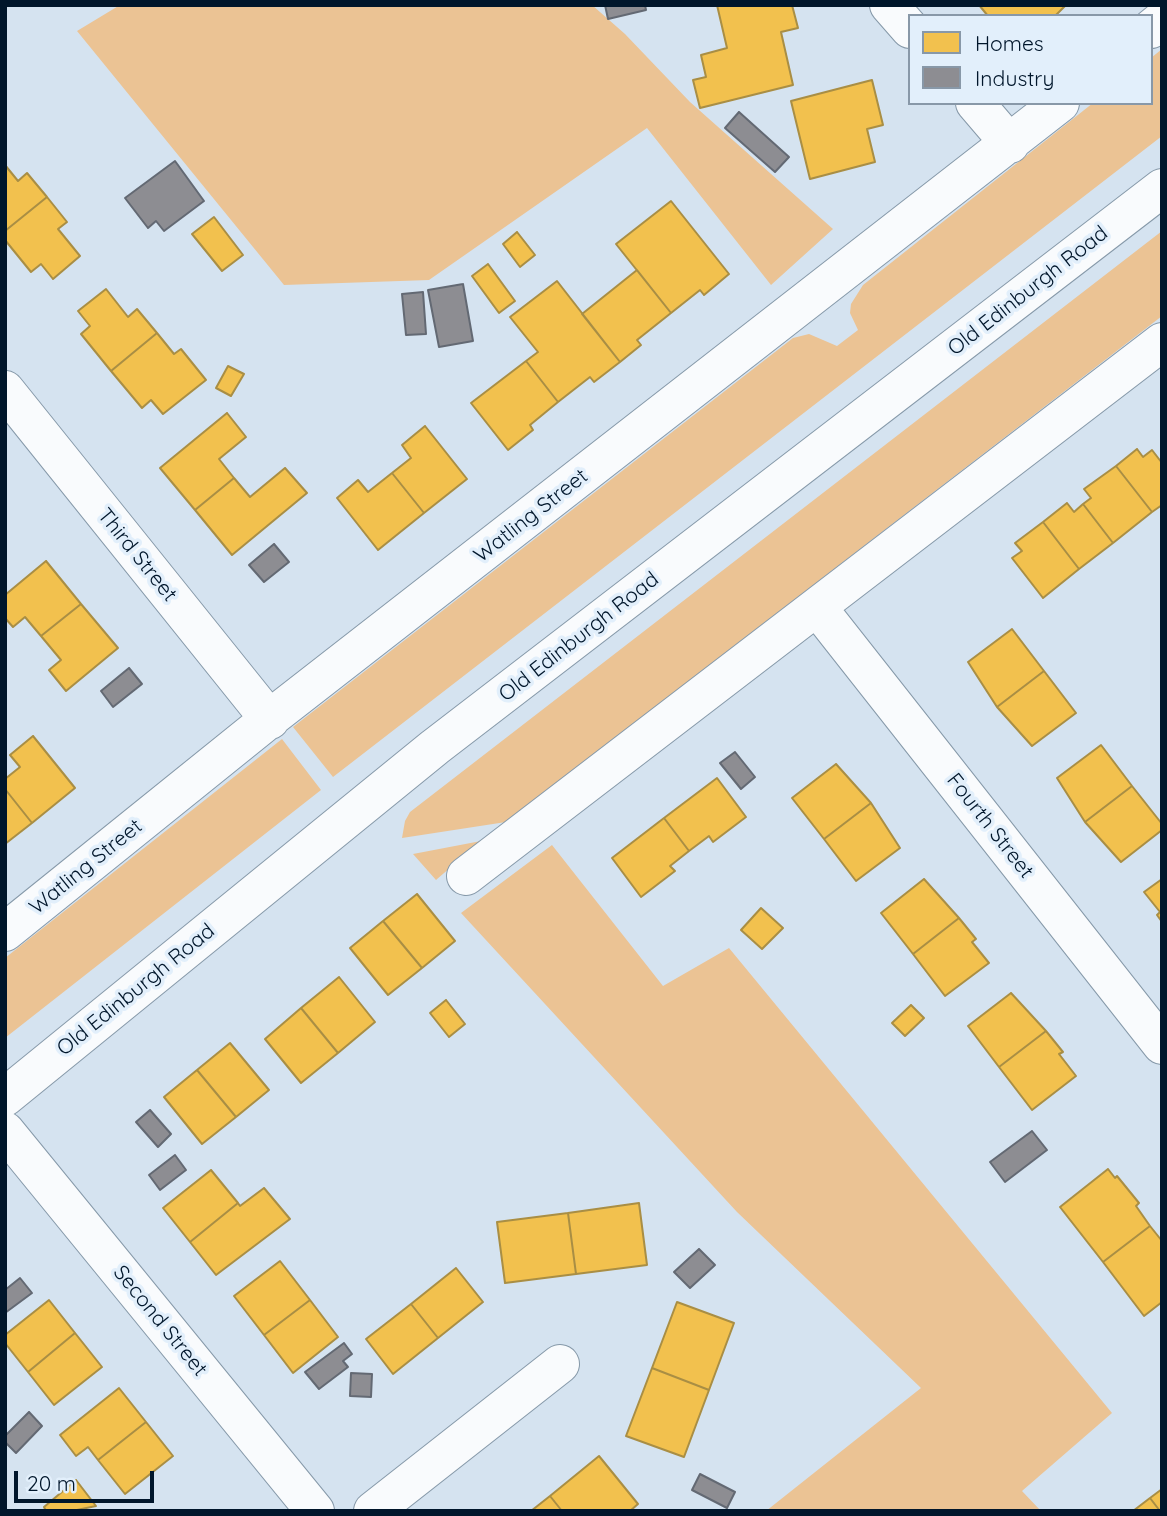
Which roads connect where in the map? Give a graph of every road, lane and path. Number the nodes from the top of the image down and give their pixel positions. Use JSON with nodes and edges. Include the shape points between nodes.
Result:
{"nodes":[{"id":1,"x":889,"y":5,"type":"edge"},
{"id":2,"x":908,"y":27,"type":"edge"},
{"id":3,"x":977,"y":105,"type":"edge"},
{"id":4,"x":1058,"y":105,"type":"edge"},
{"id":5,"x":1010,"y":144,"type":"junction"},
{"id":6,"x":1162,"y":188,"type":"edge"},
{"id":7,"x":1162,"y":342,"type":"edge"},
{"id":8,"x":5,"y":390,"type":"edge"},
{"id":9,"x":817,"y":607,"type":"junction"},
{"id":10,"x":270,"y":720,"type":"junction"},
{"id":11,"x":466,"y":876,"type":"dead end"},
{"id":12,"x":5,"y":932,"type":"edge"},
{"id":13,"x":1162,"y":1045,"type":"edge"},
{"id":14,"x":5,"y":1097,"type":"edge"},
{"id":15,"x":5,"y":1131,"type":"edge"},
{"id":16,"x":560,"y":1364,"type":"dead end"},
{"id":17,"x":315,"y":1511,"type":"edge"},
{"id":18,"x":373,"y":1511,"type":"edge"}],
"edges":[{"from":1,"to":2,"type":"street"},
{"from":3,"to":5,"type":"street"},
{"from":4,"to":5,"type":"street","name":"Watling Street"},
{"from":5,"to":10,"type":"street","name":"Watling Street"},
{"from":6,"to":14,"type":"street","name":"Old Edinburgh Road","via":[[435,747]]},
{"from":7,"to":9,"type":"street"},
{"from":8,"to":10,"type":"street","name":"Third Street"},
{"from":9,"to":11,"type":"street"},
{"from":9,"to":13,"type":"street","name":"Fourth Street"},
{"from":10,"to":12,"type":"street","name":"Watling Street"},
{"from":15,"to":17,"type":"street","name":"Second Street"},
{"from":16,"to":18,"type":"street"}]}
